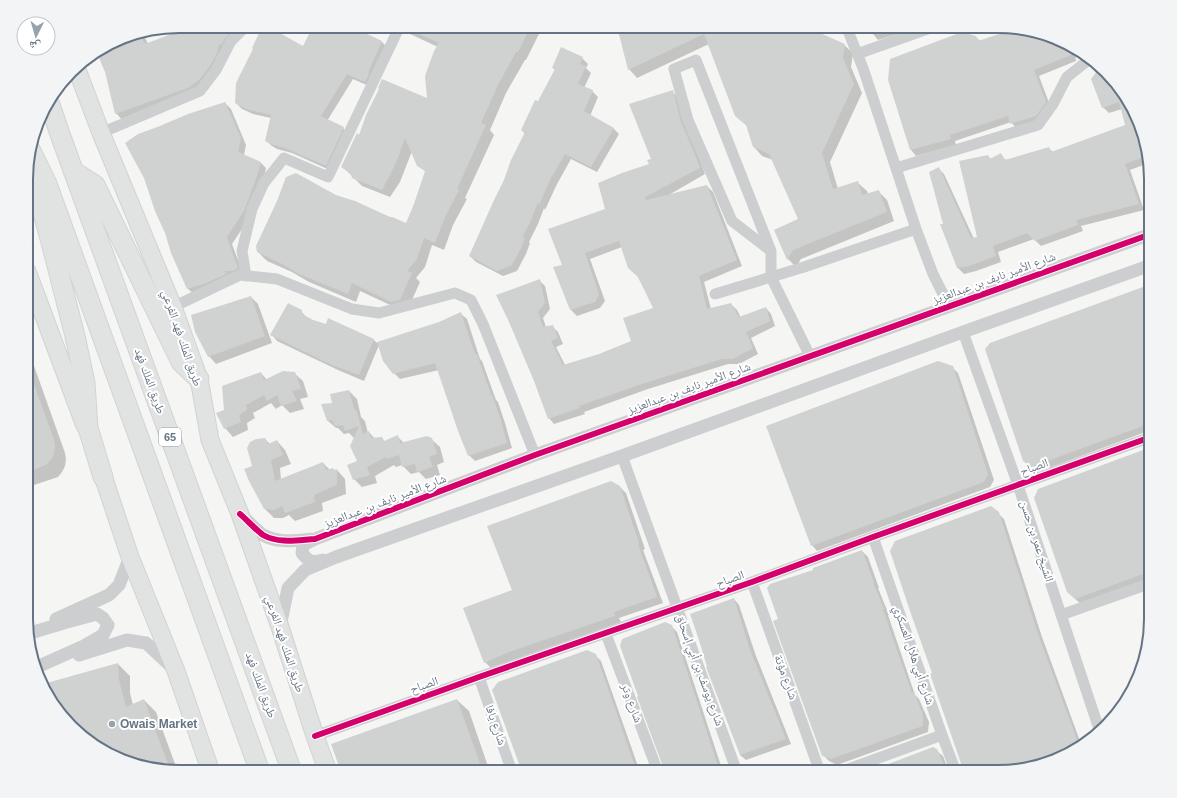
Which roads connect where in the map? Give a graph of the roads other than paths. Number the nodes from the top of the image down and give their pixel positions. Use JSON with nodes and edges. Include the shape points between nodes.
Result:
{"nodes":[{"id":1,"x":239,"y":33,"type":"edge"},
{"id":2,"x":397,"y":33,"type":"edge"},
{"id":3,"x":849,"y":33,"type":"edge"},
{"id":4,"x":916,"y":33,"type":"edge"},
{"id":5,"x":857,"y":54,"type":"junction"},
{"id":6,"x":1086,"y":62,"type":"edge"},
{"id":7,"x":78,"y":74,"type":"edge"},
{"id":8,"x":51,"y":109,"type":"edge"},
{"id":9,"x":101,"y":133,"type":"junction"},
{"id":10,"x":34,"y":159,"type":"edge"},
{"id":11,"x":896,"y":168,"type":"junction"},
{"id":12,"x":73,"y":171,"type":"junction"},
{"id":13,"x":33,"y":178,"type":"edge"},
{"id":14,"x":916,"y":229,"type":"junction"},
{"id":15,"x":1144,"y":236,"type":"edge"},
{"id":16,"x":771,"y":251,"type":"junction"},
{"id":17,"x":1144,"y":267,"type":"edge"},
{"id":18,"x":246,"y":276,"type":"junction"},
{"id":19,"x":771,"y":276,"type":"junction"},
{"id":20,"x":33,"y":287,"type":"edge"},
{"id":21,"x":715,"y":294,"type":"dead end"},
{"id":22,"x":949,"y":306,"type":"junction"},
{"id":23,"x":173,"y":307,"type":"junction"},
{"id":24,"x":963,"y":332,"type":"junction"},
{"id":25,"x":810,"y":356,"type":"junction"},
{"id":26,"x":199,"y":379,"type":"junction"},
{"id":27,"x":1144,"y":440,"type":"edge"},
{"id":28,"x":535,"y":456,"type":"junction"},
{"id":29,"x":622,"y":456,"type":"junction"},
{"id":30,"x":104,"y":477,"type":"junction"},
{"id":31,"x":1018,"y":485,"type":"junction"},
{"id":32,"x":240,"y":514,"type":"junction"},
{"id":33,"x":873,"y":537,"type":"junction"},
{"id":34,"x":315,"y":539,"type":"junction"},
{"id":35,"x":130,"y":557,"type":"junction"},
{"id":36,"x":336,"y":557,"type":"junction"},
{"id":37,"x":752,"y":582,"type":"junction"},
{"id":38,"x":1144,"y":585,"type":"edge"},
{"id":39,"x":678,"y":609,"type":"junction"},
{"id":40,"x":1061,"y":615,"type":"junction"},
{"id":41,"x":280,"y":627,"type":"junction"},
{"id":42,"x":33,"y":630,"type":"edge"},
{"id":43,"x":33,"y":631,"type":"edge"},
{"id":44,"x":606,"y":634,"type":"junction"},
{"id":45,"x":41,"y":666,"type":"edge"},
{"id":46,"x":41,"y":667,"type":"edge"},
{"id":47,"x":176,"y":671,"type":"junction"},
{"id":48,"x":479,"y":677,"type":"junction"},
{"id":49,"x":1098,"y":725,"type":"edge"},
{"id":50,"x":942,"y":735,"type":"junction"},
{"id":51,"x":315,"y":736,"type":"junction"},
{"id":52,"x":209,"y":765,"type":"edge"},
{"id":53,"x":257,"y":765,"type":"edge"},
{"id":54,"x":289,"y":765,"type":"edge"},
{"id":55,"x":325,"y":765,"type":"edge"},
{"id":56,"x":510,"y":765,"type":"edge"},
{"id":57,"x":655,"y":765,"type":"edge"},
{"id":58,"x":734,"y":765,"type":"edge"},
{"id":59,"x":817,"y":765,"type":"edge"},
{"id":60,"x":859,"y":765,"type":"edge"},
{"id":61,"x":953,"y":765,"type":"edge"}],
"edges":[{"from":1,"to":9,"type":"street","via":[[231,41],[216,70],[200,92]]},
{"from":2,"to":18,"type":"street","via":[[328,177],[284,158],[264,183],[252,210],[242,250]]},
{"from":3,"to":5,"type":"street"},
{"from":4,"to":5,"type":"street"},
{"from":5,"to":11,"type":"street"},
{"from":6,"to":11,"type":"street","via":[[1067,77],[1038,125]]},
{"from":7,"to":9,"type":"main road","name":"طريق الملك فهد الفرعي"},
{"from":8,"to":12,"type":"highway","name":"طريق الملك فهد","number":"65"},
{"from":9,"to":23,"type":"main road","name":"طريق الملك فهد الفرعي"},
{"from":10,"to":53,"type":"highway","number":"65","via":[[47,184]]},
{"from":11,"to":14,"type":"street"},
{"from":12,"to":26,"type":"highway","via":[[95,185],[181,362]]},
{"from":12,"to":54,"type":"highway","name":"طريق الملك فهد","number":"65"},
{"from":13,"to":30,"type":"highway","via":[[75,336],[85,383],[88,428]]},
{"from":14,"to":19,"type":"street"},
{"from":14,"to":22,"type":"street","via":[[933,274]]},
{"from":15,"to":22,"type":"street","name":"شارع الأمير نايف بن عبدالعزيز"},
{"from":16,"to":16,"type":"street","via":[[732,221],[688,120],[674,70],[696,60]]},
{"from":16,"to":19,"type":"street"},
{"from":17,"to":24,"type":"street"},
{"from":18,"to":23,"type":"street","via":[[240,276]]},
{"from":18,"to":28,"type":"street","via":[[278,279],[352,309],[379,313],[455,293],[471,300]]},
{"from":19,"to":21,"type":"street"},
{"from":19,"to":25,"type":"street"},
{"from":20,"to":30,"type":"main road"},
{"from":22,"to":25,"type":"street","name":"شارع الأمير نايف بن عبدالعزيز"},
{"from":23,"to":26,"type":"main road","name":"طريق الملك فهد الفرعي"},
{"from":24,"to":29,"type":"street"},
{"from":24,"to":31,"type":"street","name":"الشيخ عمر بن حسن"},
{"from":25,"to":28,"type":"street","name":"شارع الأمير نايف بن عبدالعزيز"},
{"from":26,"to":32,"type":"main road","name":"طريق الملك فهد الفرعي","via":[[210,440]]},
{"from":27,"to":31,"type":"street","name":"الصباح"},
{"from":28,"to":34,"type":"street","name":"شارع الأمير نايف بن عبدالعزيز"},
{"from":29,"to":36,"type":"street"},
{"from":29,"to":39,"type":"street","name":"شارع يوسف بن أبي إسحاق"},
{"from":30,"to":35,"type":"main road"},
{"from":31,"to":33,"type":"street","name":"الصباح"},
{"from":31,"to":40,"type":"street","name":"الشيخ عمر بن حسن"},
{"from":32,"to":34,"type":"street","name":"شارع الأمير نايف بن عبدالعزيز","via":[[263,535],[289,541]]},
{"from":32,"to":41,"type":"main road","name":"طريق الملك فهد الفرعي"},
{"from":33,"to":37,"type":"street","name":"الصباح"},
{"from":33,"to":50,"type":"street","name":"شارع أبي هلال العسكري"},
{"from":34,"to":36,"type":"street","via":[[303,545],[302,553],[308,560],[316,562]]},
{"from":35,"to":42,"type":"street","via":[[119,584],[109,595]]},
{"from":35,"to":47,"type":"main road"},
{"from":36,"to":41,"type":"street","via":[[305,570],[288,588]]},
{"from":37,"to":39,"type":"street","name":"الصباح"},
{"from":37,"to":59,"type":"street","name":"شارع مؤتة"},
{"from":38,"to":40,"type":"street"},
{"from":39,"to":44,"type":"street","name":"الصباح"},
{"from":39,"to":58,"type":"street","name":"شارع يوسف بن أبي إسحاق"},
{"from":40,"to":49,"type":"street","name":"الشيخ عمر بن حسن"},
{"from":41,"to":51,"type":"main road","name":"طريق الملك فهد الفرعي"},
{"from":43,"to":45,"type":"street","via":[[97,614],[108,625],[103,635]]},
{"from":44,"to":48,"type":"street","name":"الصباح"},
{"from":44,"to":57,"type":"street","name":"شارع وتر"},
{"from":46,"to":47,"type":"street","via":[[127,640],[146,643]]},
{"from":47,"to":52,"type":"main road"},
{"from":48,"to":51,"type":"street","name":"الصباح"},
{"from":48,"to":56,"type":"street","name":"شارع يافا"},
{"from":50,"to":60,"type":"street"},
{"from":50,"to":61,"type":"street","name":"شارع أبي هلال العسكري"},
{"from":51,"to":55,"type":"main road","name":"طريق الملك فهد الفرعي"}]}
